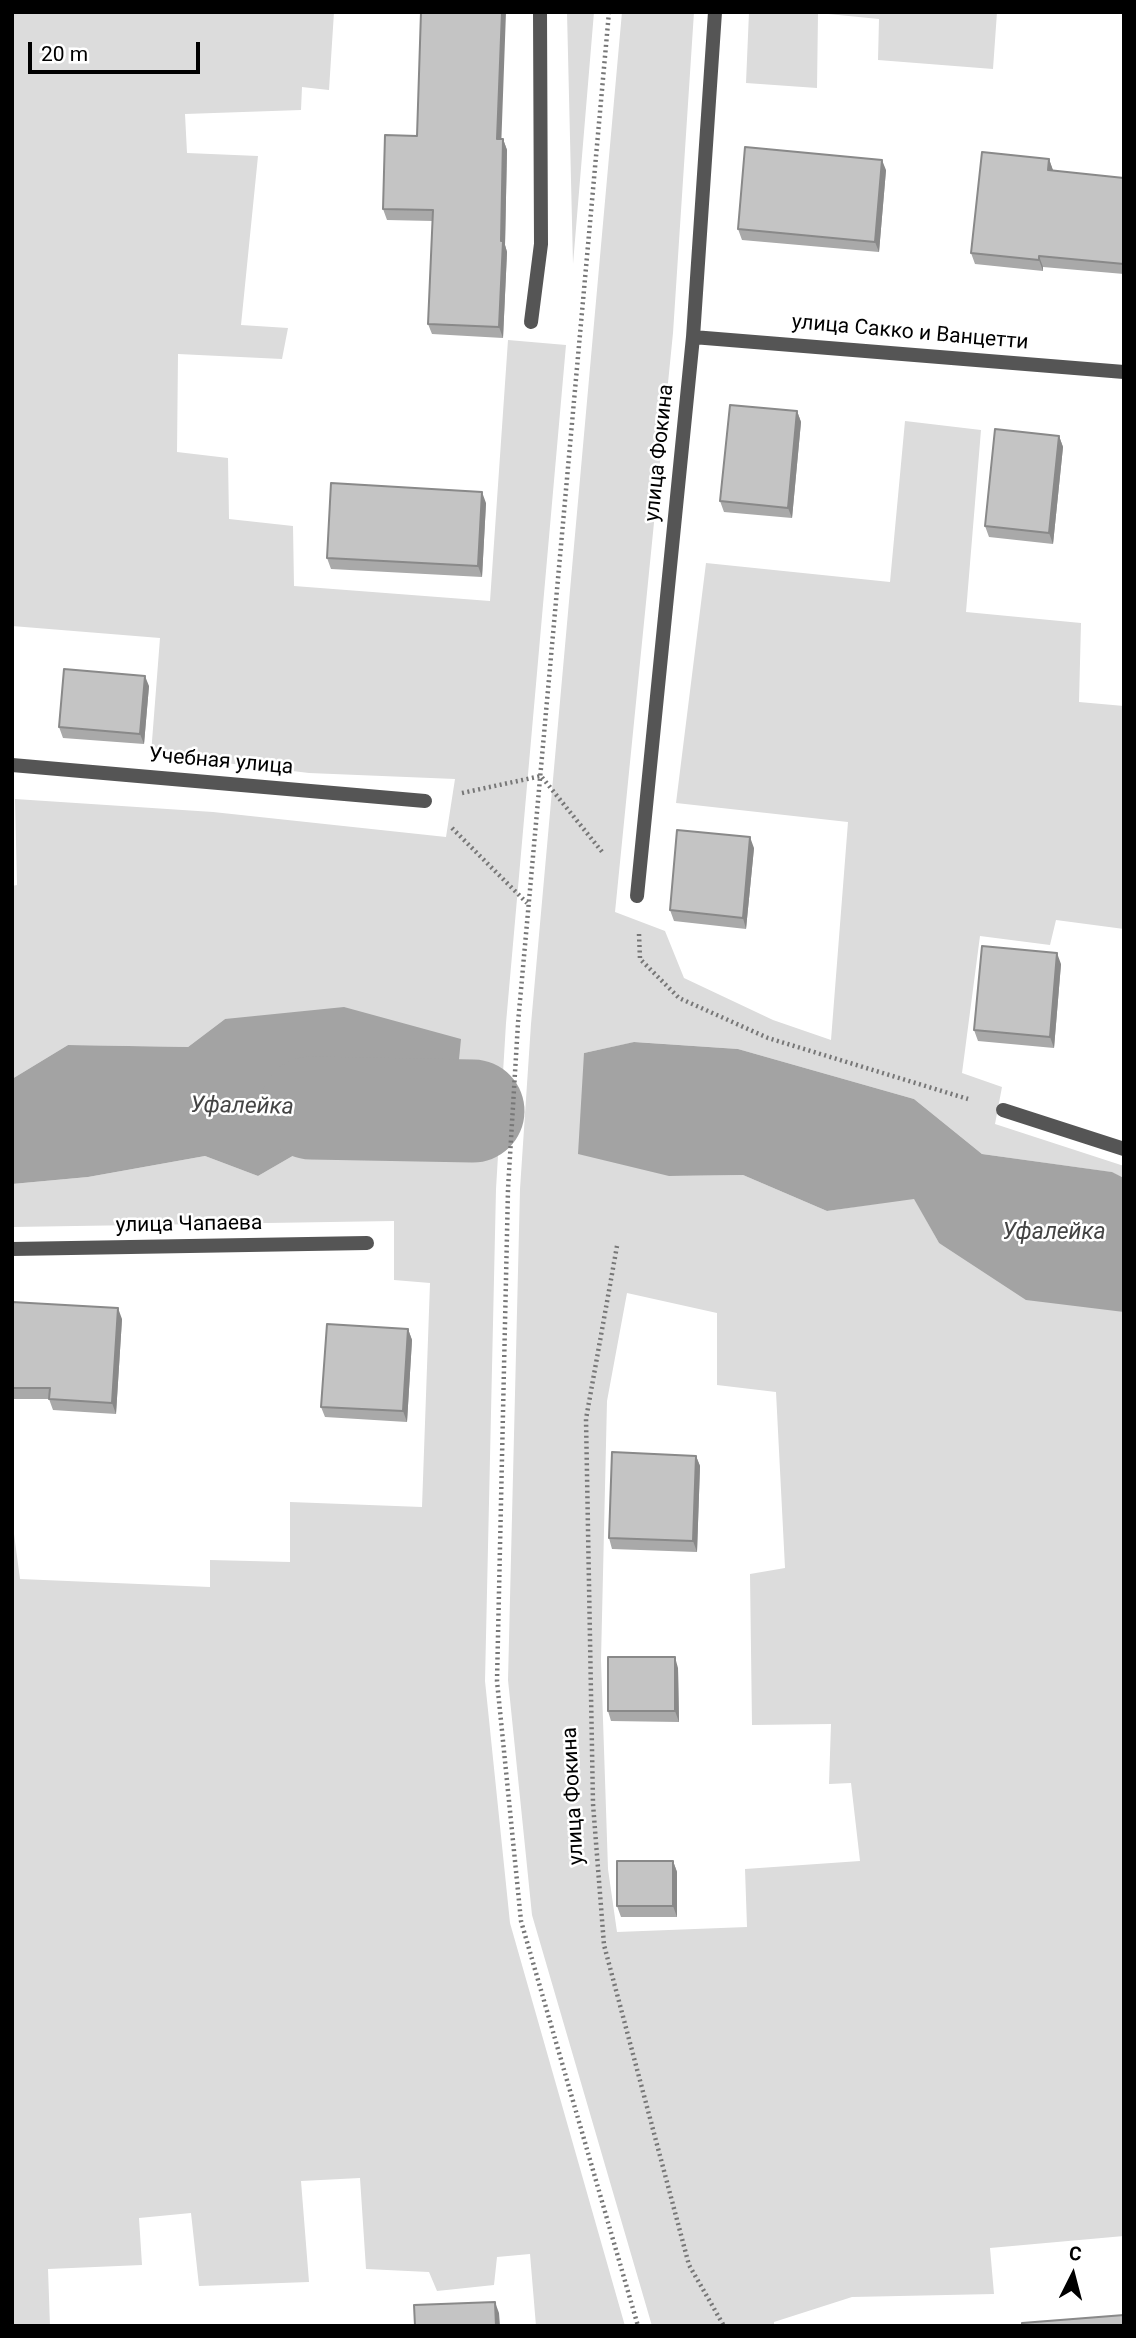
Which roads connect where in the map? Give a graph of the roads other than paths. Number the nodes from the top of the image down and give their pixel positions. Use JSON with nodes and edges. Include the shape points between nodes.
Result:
{"nodes":[{"id":1,"x":540,"y":12,"type":"edge"},
{"id":2,"x":715,"y":12,"type":"edge"},
{"id":3,"x":531,"y":322,"type":"dead end"},
{"id":4,"x":693,"y":337,"type":"junction"},
{"id":5,"x":1124,"y":372,"type":"edge"},
{"id":6,"x":12,"y":765,"type":"edge"},
{"id":7,"x":425,"y":801,"type":"road end"},
{"id":8,"x":637,"y":896,"type":"road end"},
{"id":9,"x":1003,"y":1110,"type":"road end"},
{"id":10,"x":1124,"y":1149,"type":"edge"},
{"id":11,"x":367,"y":1243,"type":"dead end"},
{"id":12,"x":12,"y":1249,"type":"edge"}],
"edges":[{"from":1,"to":3,"type":"street","via":[[541,244]]},
{"from":2,"to":4,"type":"street","name":"улица Фокина"},
{"from":4,"to":5,"type":"street","name":"улица Сакко и Ванцетти"},
{"from":4,"to":8,"type":"street","name":"улица Фокина"},
{"from":6,"to":7,"type":"street","name":"Учебная улица"},
{"from":9,"to":10,"type":"street"},
{"from":11,"to":12,"type":"street","name":"улица Чапаева"}]}
